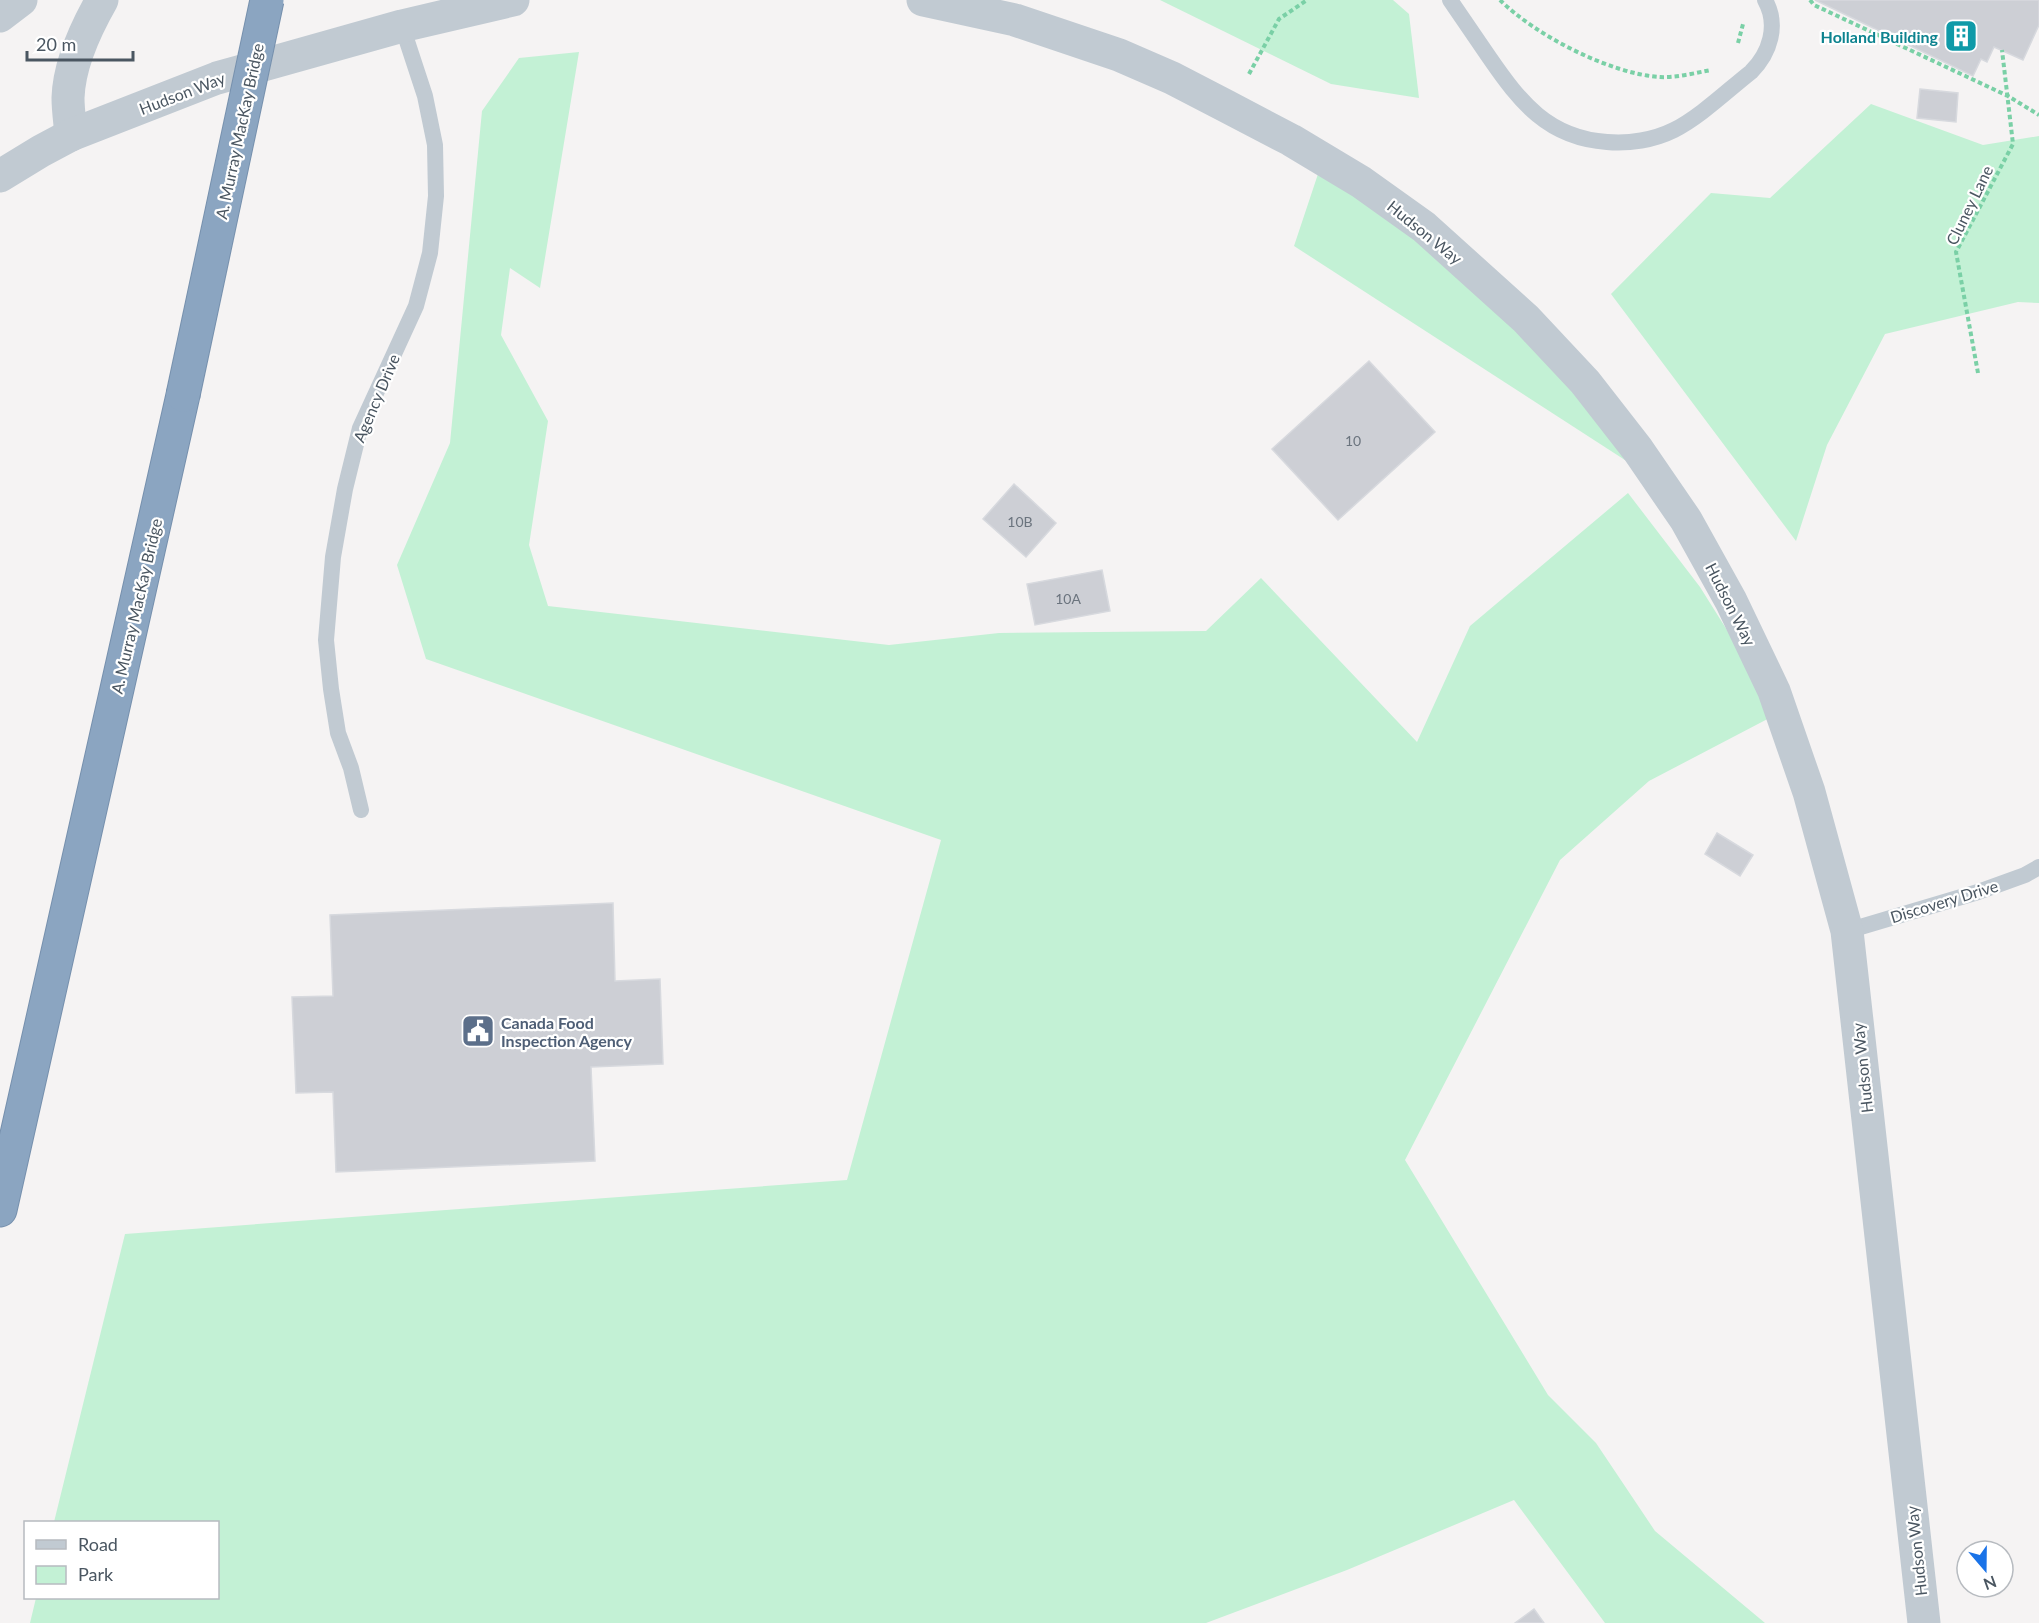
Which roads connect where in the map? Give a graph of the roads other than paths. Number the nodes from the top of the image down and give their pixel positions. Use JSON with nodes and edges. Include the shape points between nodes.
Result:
{"nodes":[{"id":1,"x":21,"y":0,"type":"edge"},
{"id":2,"x":102,"y":0,"type":"edge"},
{"id":3,"x":267,"y":0,"type":"edge"},
{"id":4,"x":513,"y":0,"type":"edge"},
{"id":5,"x":923,"y":0,"type":"edge"},
{"id":6,"x":1450,"y":0,"type":"edge"},
{"id":7,"x":1765,"y":0,"type":"edge"},
{"id":8,"x":0,"y":16,"type":"edge"},
{"id":9,"x":402,"y":26,"type":"junction"},
{"id":10,"x":71,"y":135,"type":"junction"},
{"id":11,"x":0,"y":176,"type":"edge"},
{"id":12,"x":361,"y":810,"type":"dead end"},
{"id":13,"x":2039,"y":867,"type":"edge"},
{"id":14,"x":1847,"y":931,"type":"junction"},
{"id":15,"x":0,"y":1210,"type":"edge"},
{"id":16,"x":1924,"y":1623,"type":"edge"}],
"edges":[{"from":1,"to":8,"type":"street"},
{"from":2,"to":10,"type":"street","via":[[72,68],[68,98]]},
{"from":3,"to":15,"type":"highway","name":"A. Murray MacKay Bridge","bridge":true,"via":[[183,395]]},
{"from":4,"to":9,"type":"street","name":"Hudson Way"},
{"from":5,"to":14,"type":"street","name":"Hudson Way","via":[[1015,20],[1119,55],[1291,140],[1361,182],[1424,227],[1526,319],[1585,382],[1638,450],[1686,520],[1731,601],[1774,691],[1809,792]]},
{"from":6,"to":7,"type":"lane","via":[[1526,106],[1559,130],[1618,143],[1673,131],[1751,72],[1762,61],[1772,35]]},
{"from":9,"to":10,"type":"street","name":"Hudson Way","via":[[218,78]]},
{"from":9,"to":12,"type":"lane","name":"Agency Drive","via":[[425,96],[435,145],[436,196],[430,253],[416,306],[360,428],[333,557],[326,640],[338,733]]},
{"from":10,"to":11,"type":"street","name":"Hudson Way"},
{"from":13,"to":14,"type":"lane","name":"Discovery Drive","via":[[1978,892]]},
{"from":14,"to":16,"type":"street","name":"Hudson Way"}]}
